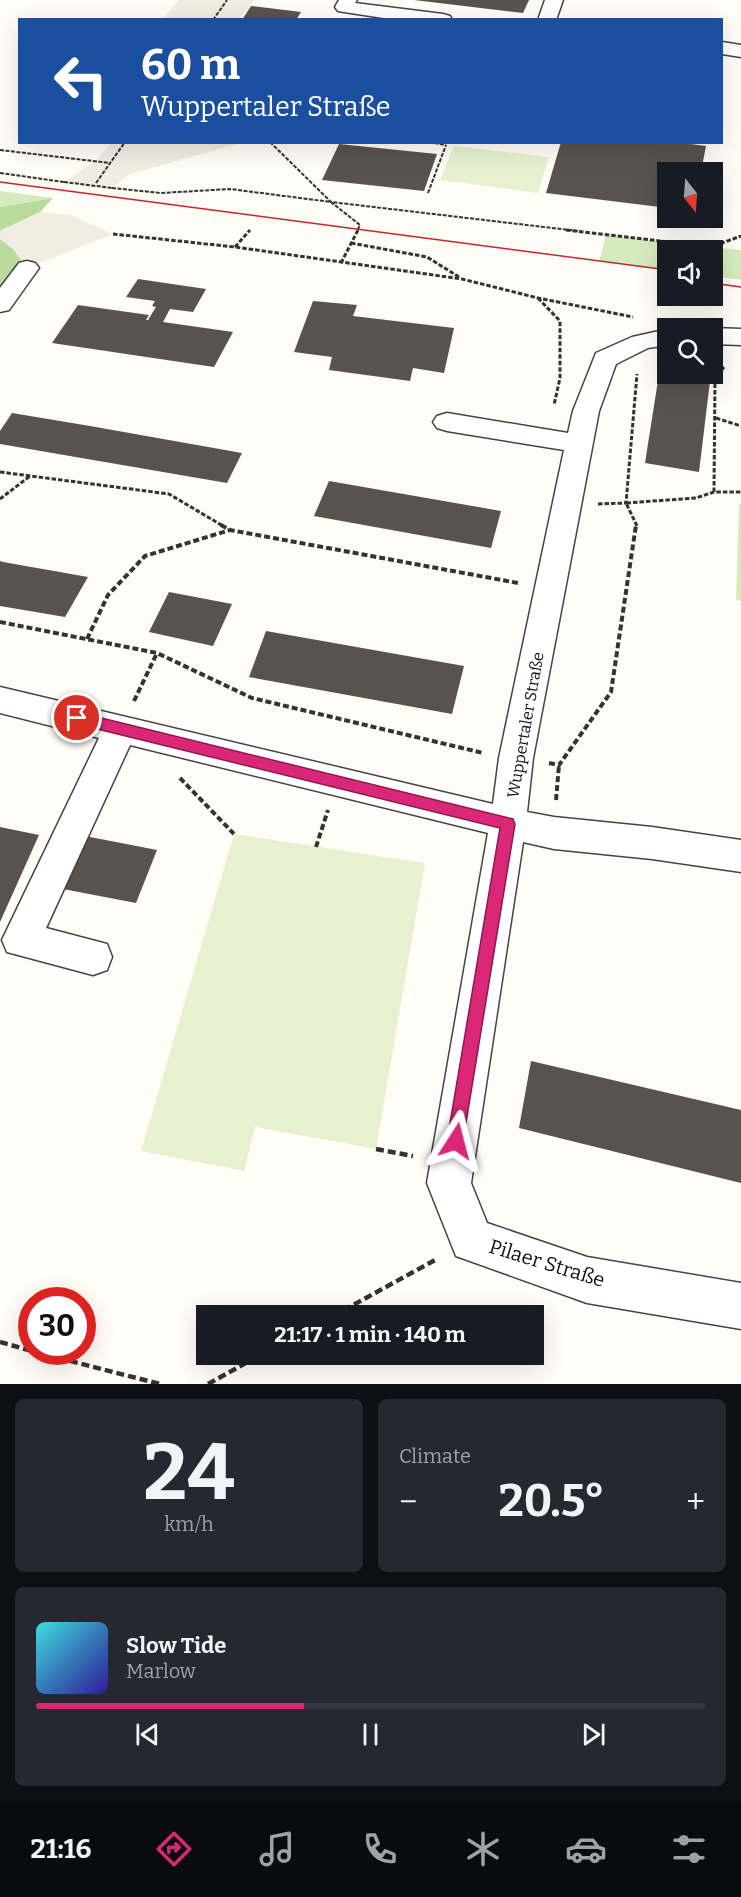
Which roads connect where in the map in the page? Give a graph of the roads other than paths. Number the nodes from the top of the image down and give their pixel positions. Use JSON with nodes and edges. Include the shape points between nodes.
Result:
{"nodes":[{"id":1,"x":554,"y":0,"type":"edge"},
{"id":2,"x":346,"y":3,"type":"edge"},
{"id":3,"x":432,"y":18,"type":"edge"},
{"id":4,"x":548,"y":18,"type":"edge"},
{"id":5,"x":741,"y":51,"type":"edge"},
{"id":6,"x":723,"y":58,"type":"edge"},
{"id":7,"x":27,"y":268,"type":"dead end"},
{"id":8,"x":0,"y":305,"type":"edge"},
{"id":9,"x":723,"y":336,"type":"edge"},
{"id":10,"x":741,"y":337,"type":"edge"},
{"id":11,"x":657,"y":339,"type":"edge"},
{"id":12,"x":447,"y":422,"type":"dead end"},
{"id":13,"x":580,"y":444,"type":"junction"},
{"id":14,"x":0,"y":700,"type":"edge"},
{"id":15,"x":120,"y":729,"type":"junction"},
{"id":16,"x":508,"y":824,"type":"junction"},
{"id":17,"x":741,"y":856,"type":"edge"},
{"id":18,"x":93,"y":957,"type":"dead end"},
{"id":19,"x":741,"y":1306,"type":"edge"}],
"edges":[{"from":1,"to":4,"type":"street"},
{"from":2,"to":3,"type":"street"},
{"from":5,"to":6,"type":"street"},
{"from":7,"to":8,"type":"street"},
{"from":9,"to":10,"type":"street"},
{"from":11,"to":13,"type":"street","name":"Wuppertaler Straße","via":[[605,359],[586,411]]},
{"from":12,"to":13,"type":"street"},
{"from":13,"to":16,"type":"street","name":"Wuppertaler Straße","via":[[516,758]]},
{"from":14,"to":15,"type":"street"},
{"from":15,"to":16,"type":"street"},
{"from":15,"to":18,"type":"street","via":[[21,940]]},
{"from":16,"to":17,"type":"street"},
{"from":16,"to":19,"type":"street","name":"Pilaer Straße","via":[[449,1183],[472,1240],[587,1280]]}]}
